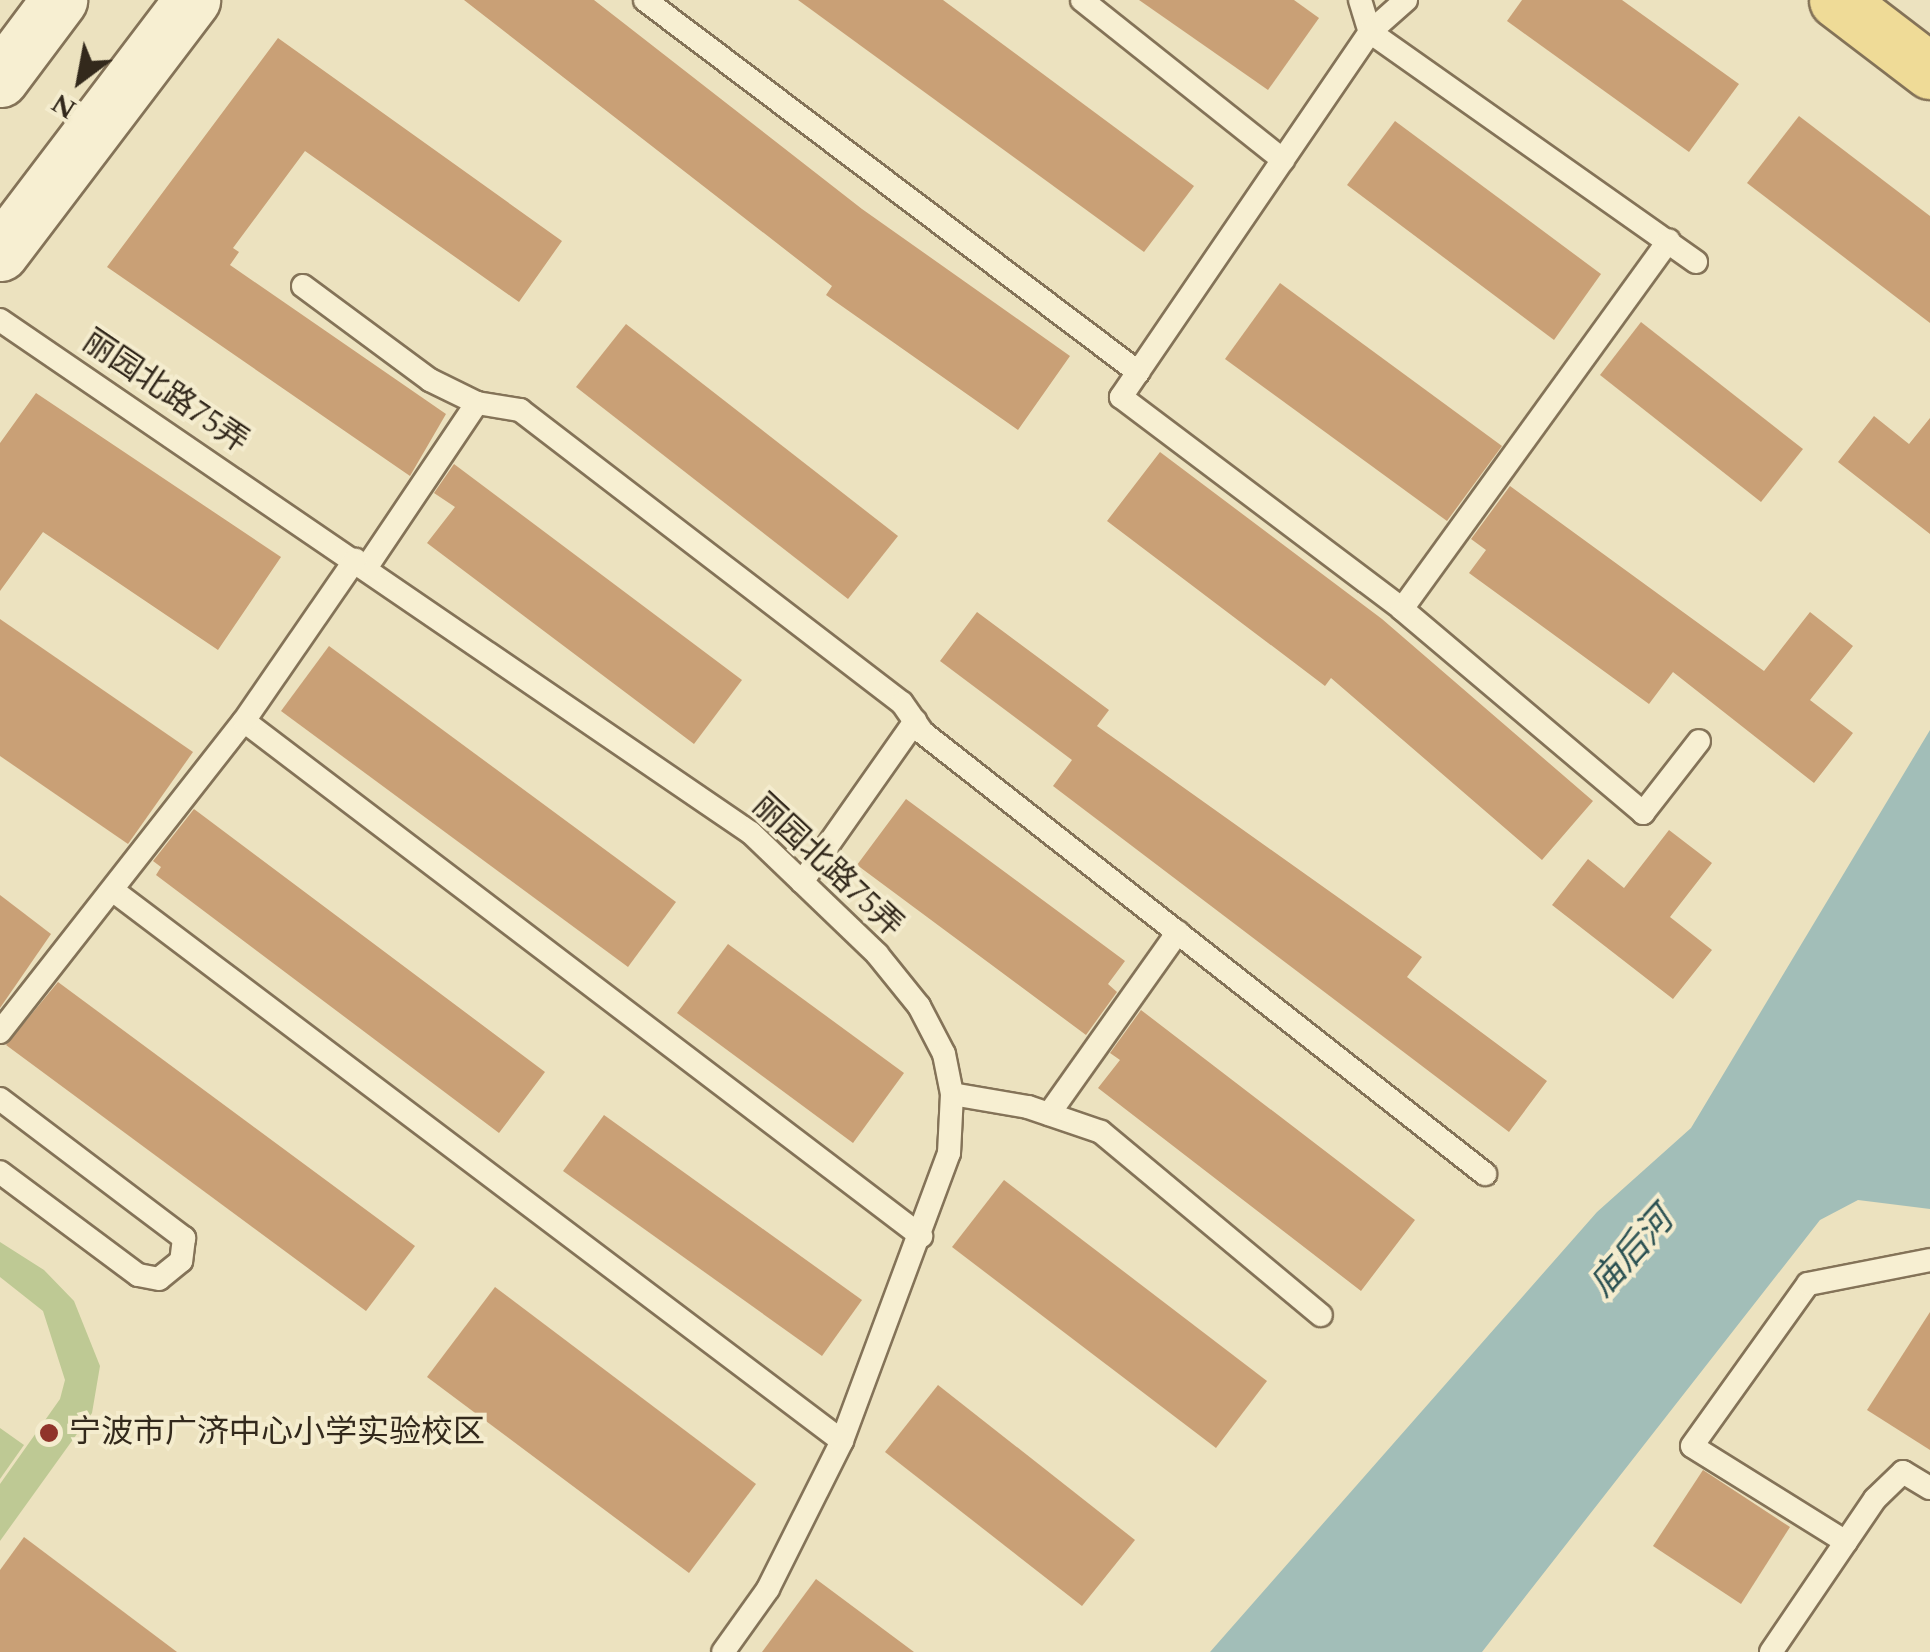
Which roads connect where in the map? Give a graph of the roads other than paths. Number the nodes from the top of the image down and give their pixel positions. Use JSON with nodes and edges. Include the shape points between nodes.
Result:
{"nodes":[{"id":1,"x":60,"y":0,"type":"edge"},
{"id":2,"x":192,"y":0,"type":"edge"},
{"id":3,"x":645,"y":0,"type":"edge"},
{"id":4,"x":1082,"y":0,"type":"edge"},
{"id":5,"x":1360,"y":0,"type":"edge"},
{"id":6,"x":1406,"y":0,"type":"edge"},
{"id":7,"x":1838,"y":0,"type":"edge"},
{"id":8,"x":1370,"y":32,"type":"junction"},
{"id":9,"x":1930,"y":71,"type":"edge"},
{"id":10,"x":0,"y":79,"type":"edge"},
{"id":11,"x":1283,"y":160,"type":"junction"},
{"id":12,"x":1669,"y":240,"type":"junction"},
{"id":13,"x":0,"y":253,"type":"edge"},
{"id":14,"x":1696,"y":262,"type":"dead end"},
{"id":15,"x":304,"y":286,"type":"dead end"},
{"id":16,"x":0,"y":320,"type":"edge"},
{"id":17,"x":1138,"y":372,"type":"junction"},
{"id":18,"x":478,"y":403,"type":"junction"},
{"id":19,"x":361,"y":564,"type":"junction"},
{"id":20,"x":1402,"y":610,"type":"junction"},
{"id":21,"x":914,"y":721,"type":"junction"},
{"id":22,"x":244,"y":722,"type":"junction"},
{"id":23,"x":1699,"y":741,"type":"dead end"},
{"id":24,"x":802,"y":882,"type":"junction"},
{"id":25,"x":115,"y":892,"type":"junction"},
{"id":26,"x":1178,"y":932,"type":"junction"},
{"id":27,"x":0,"y":1032,"type":"edge"},
{"id":28,"x":952,"y":1094,"type":"junction"},
{"id":29,"x":0,"y":1099,"type":"edge"},
{"id":30,"x":1049,"y":1114,"type":"junction"},
{"id":31,"x":0,"y":1172,"type":"edge"},
{"id":32,"x":1484,"y":1174,"type":"dead end"},
{"id":33,"x":921,"y":1236,"type":"junction"},
{"id":34,"x":1930,"y":1260,"type":"edge"},
{"id":35,"x":1321,"y":1315,"type":"dead end"},
{"id":36,"x":842,"y":1441,"type":"junction"},
{"id":37,"x":1930,"y":1488,"type":"edge"},
{"id":38,"x":1846,"y":1542,"type":"junction"},
{"id":39,"x":723,"y":1652,"type":"edge"},
{"id":40,"x":1770,"y":1652,"type":"edge"}],
"edges":[{"from":1,"to":10,"type":"main road"},
{"from":2,"to":13,"type":"main road"},
{"from":3,"to":17,"type":"lane"},
{"from":4,"to":11,"type":"lane"},
{"from":5,"to":8,"type":"lane"},
{"from":6,"to":8,"type":"lane"},
{"from":7,"to":9,"type":"main road"},
{"from":8,"to":11,"type":"lane"},
{"from":8,"to":12,"type":"lane"},
{"from":11,"to":17,"type":"lane"},
{"from":12,"to":14,"type":"lane"},
{"from":12,"to":20,"type":"lane"},
{"from":15,"to":18,"type":"lane","via":[[430,380]]},
{"from":16,"to":19,"type":"lane","name":"丽园北路75弄"},
{"from":17,"to":20,"type":"lane","via":[[1121,397]]},
{"from":18,"to":19,"type":"lane"},
{"from":18,"to":21,"type":"lane","via":[[520,410],[902,703]]},
{"from":19,"to":22,"type":"lane"},
{"from":19,"to":24,"type":"lane","name":"丽园北路75弄","via":[[752,832]]},
{"from":20,"to":23,"type":"lane","via":[[1643,813]]},
{"from":21,"to":24,"type":"lane"},
{"from":21,"to":26,"type":"lane"},
{"from":22,"to":25,"type":"lane"},
{"from":22,"to":33,"type":"lane"},
{"from":24,"to":28,"type":"lane","name":"丽园北路75弄","via":[[919,1006],[944,1054]]},
{"from":25,"to":27,"type":"lane"},
{"from":25,"to":36,"type":"lane"},
{"from":26,"to":30,"type":"lane"},
{"from":26,"to":32,"type":"lane"},
{"from":28,"to":30,"type":"lane"},
{"from":28,"to":33,"type":"lane","name":"丽园北路75弄","via":[[949,1153]]},
{"from":29,"to":31,"type":"lane","via":[[184,1238],[181,1261],[159,1279],[138,1275]]},
{"from":30,"to":35,"type":"lane","via":[[1101,1132]]},
{"from":33,"to":36,"type":"lane","name":"丽园北路75弄"},
{"from":34,"to":38,"type":"lane","via":[[1808,1284],[1692,1446]]},
{"from":36,"to":39,"type":"lane","name":"丽园北路75弄","via":[[768,1590]]},
{"from":37,"to":38,"type":"lane","via":[[1904,1472]]},
{"from":38,"to":40,"type":"lane"}]}
